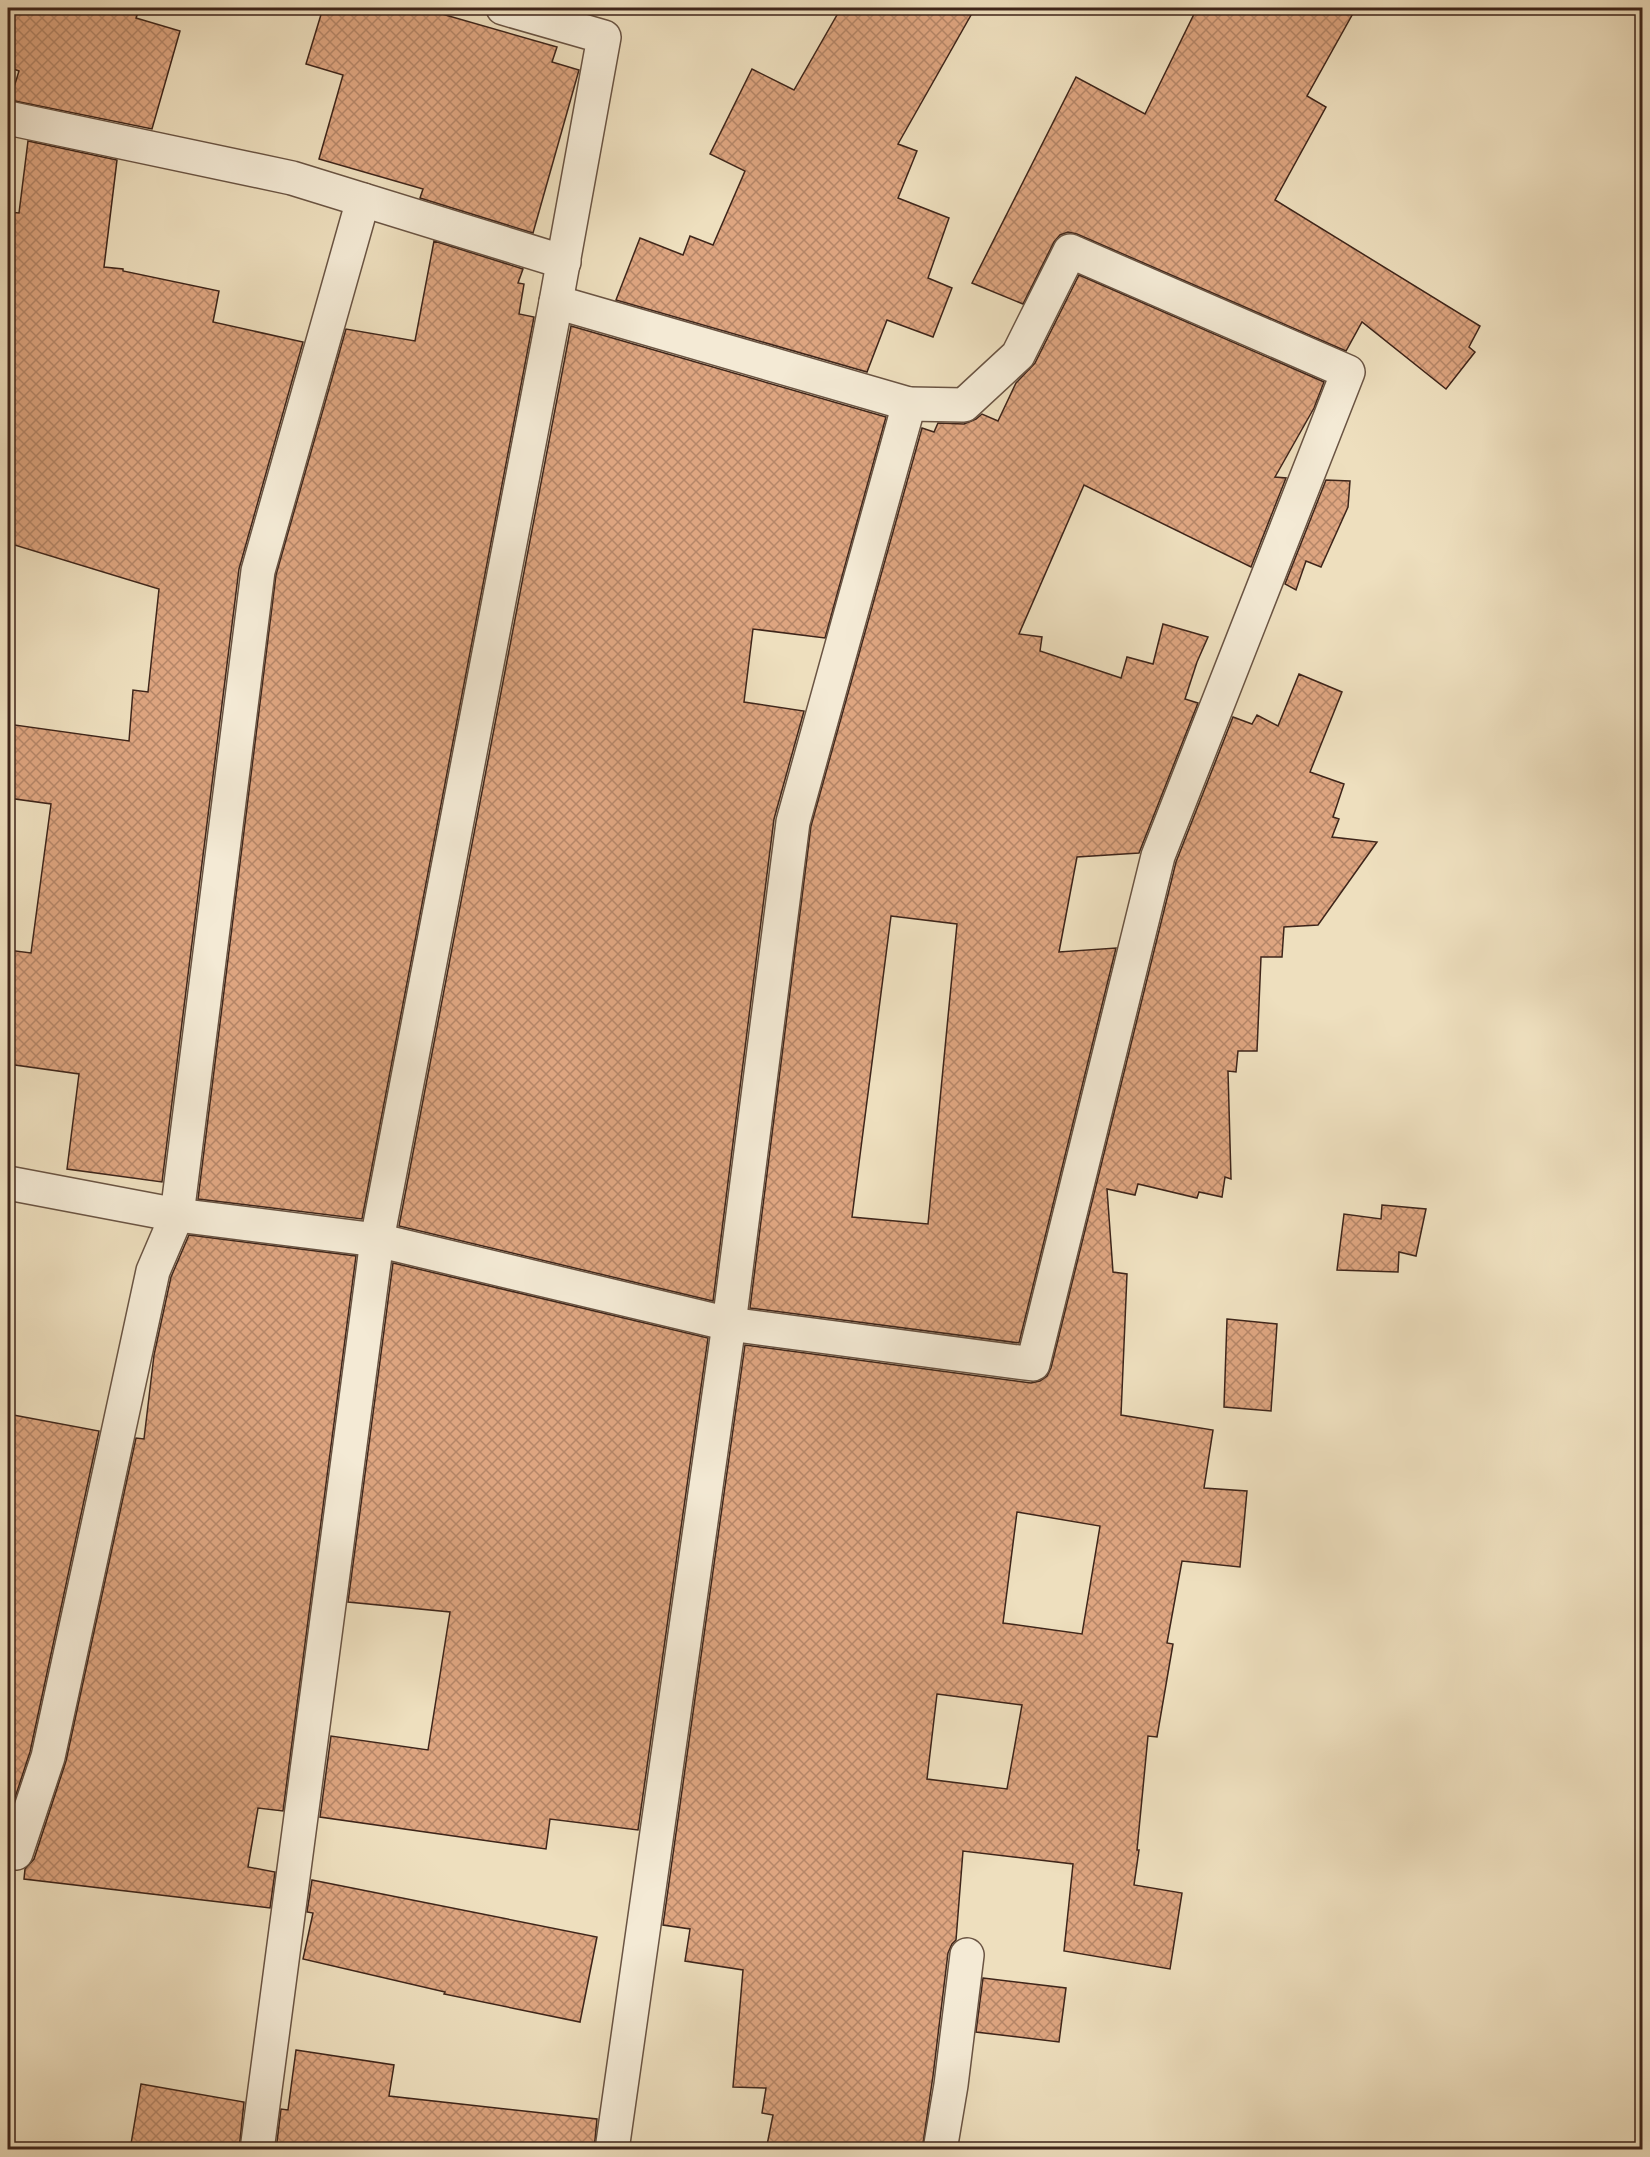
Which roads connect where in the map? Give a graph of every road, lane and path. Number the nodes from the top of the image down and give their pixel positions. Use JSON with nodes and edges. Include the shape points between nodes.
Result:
{"nodes":[{"id":1,"x":503,"y":8,"type":"edge"},
{"id":2,"x":8,"y":118,"type":"edge"},
{"id":3,"x":363,"y":200,"type":"junction"},
{"id":4,"x":564,"y":262,"type":"junction"},
{"id":5,"x":556,"y":302,"type":"junction"},
{"id":6,"x":909,"y":404,"type":"junction"},
{"id":7,"x":8,"y":1183,"type":"edge"},
{"id":8,"x":177,"y":1215,"type":"junction"},
{"id":9,"x":378,"y":1240,"type":"junction"},
{"id":10,"x":729,"y":1324,"type":"junction"},
{"id":11,"x":16,"y":1853,"type":"dead end"},
{"id":12,"x":967,"y":1955,"type":"dead end"},
{"id":13,"x":257,"y":2150,"type":"edge"},
{"id":14,"x":612,"y":2150,"type":"edge"},
{"id":15,"x":939,"y":2150,"type":"edge"}],
"edges":[{"from":1,"to":4,"type":"street","via":[[604,37]]},
{"from":2,"to":3,"type":"street","via":[[292,177]]},
{"from":3,"to":4,"type":"street"},
{"from":3,"to":8,"type":"street","via":[[258,571]]},
{"from":4,"to":5,"type":"street"},
{"from":5,"to":6,"type":"street"},
{"from":5,"to":9,"type":"street"},
{"from":6,"to":10,"type":"street","via":[[794,822]]},
{"from":6,"to":10,"type":"street","via":[[964,405],[1018,354],[1070,251],[1348,372],[1158,856],[1033,1364]]},
{"from":7,"to":8,"type":"street"},
{"from":8,"to":9,"type":"street"},
{"from":8,"to":11,"type":"street","via":[[153,1271],[48,1757]]},
{"from":9,"to":10,"type":"street"},
{"from":9,"to":13,"type":"street"},
{"from":10,"to":14,"type":"street"},
{"from":12,"to":15,"type":"street"}]}
